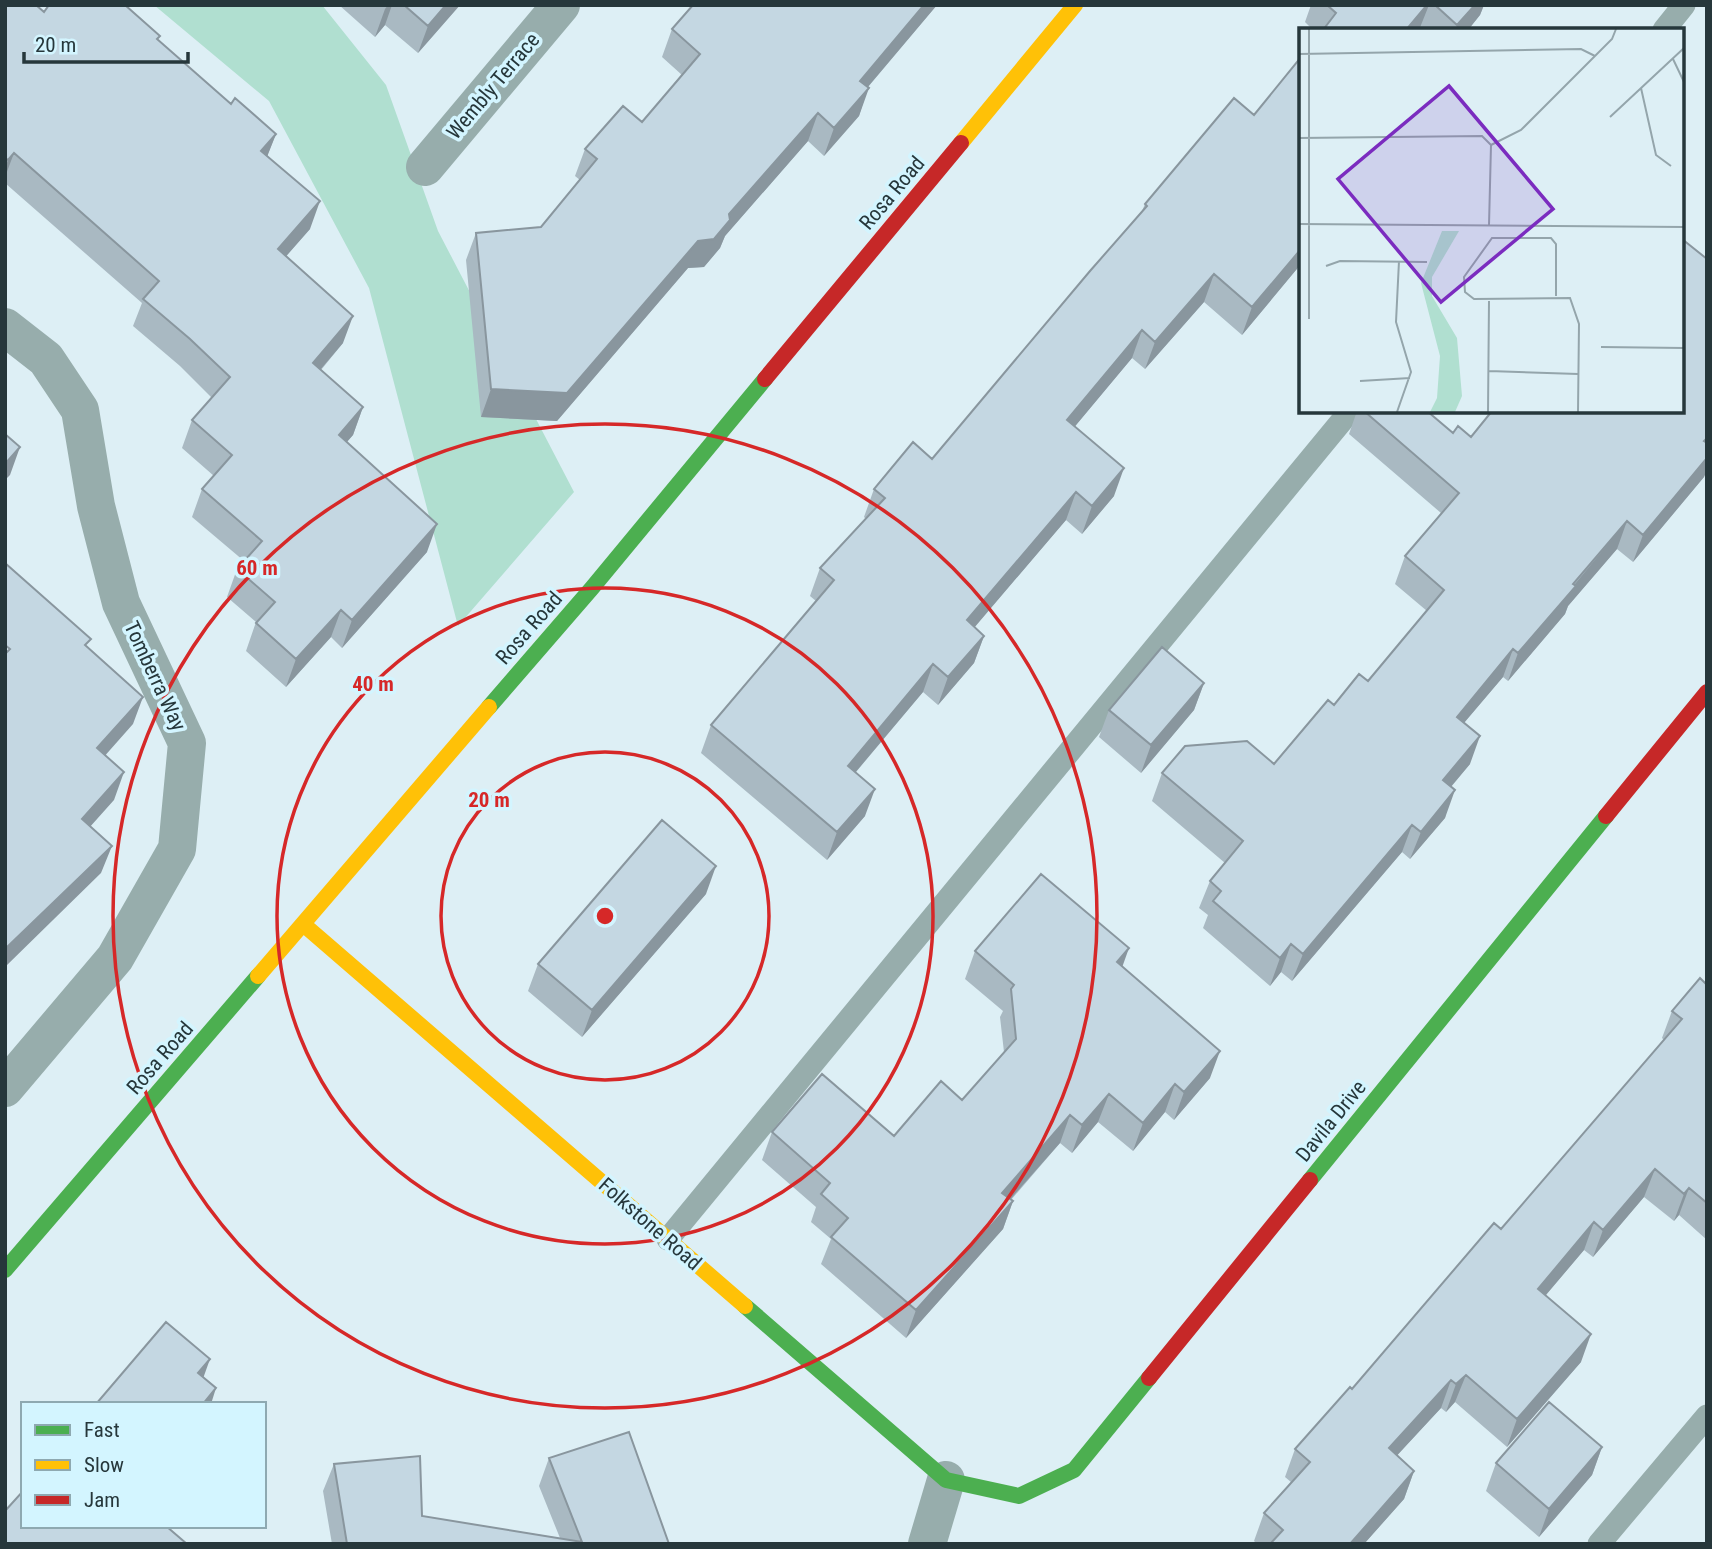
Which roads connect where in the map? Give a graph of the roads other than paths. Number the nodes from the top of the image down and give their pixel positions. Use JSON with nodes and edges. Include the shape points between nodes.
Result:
{"nodes":[{"id":1,"x":561,"y":5,"type":"edge"},
{"id":2,"x":1075,"y":5,"type":"edge"},
{"id":3,"x":1684,"y":5,"type":"edge"},
{"id":4,"x":1666,"y":28,"type":"edge"},
{"id":5,"x":425,"y":167,"type":"dead end"},
{"id":6,"x":5,"y":327,"type":"edge"},
{"id":7,"x":1348,"y":413,"type":"edge"},
{"id":8,"x":1707,"y":692,"type":"edge"},
{"id":9,"x":303,"y":925,"type":"junction"},
{"id":10,"x":5,"y":1088,"type":"edge"},
{"id":11,"x":668,"y":1240,"type":"junction"},
{"id":12,"x":5,"y":1270,"type":"edge"},
{"id":13,"x":1707,"y":1416,"type":"edge"},
{"id":14,"x":946,"y":1480,"type":"junction"},
{"id":15,"x":927,"y":1544,"type":"edge"},
{"id":16,"x":1599,"y":1544,"type":"edge"}],
"edges":[{"from":1,"to":5,"type":"street","name":"Wembly Terrace"},
{"from":2,"to":9,"type":"street","name":"Rosa Road","via":[[592,588]]},
{"from":3,"to":4,"type":"lane"},
{"from":6,"to":10,"type":"street","name":"Tomberra Way","via":[[46,359],[80,410],[96,506],[121,603],[187,743],[177,849],[115,958]]},
{"from":7,"to":11,"type":"lane"},
{"from":8,"to":14,"type":"street","name":"Davila Drive","via":[[1074,1471],[1019,1496]]},
{"from":9,"to":11,"type":"street","name":"Folkstone Road"},
{"from":9,"to":12,"type":"street","name":"Rosa Road"},
{"from":11,"to":14,"type":"street","name":"Folkstone Road"},
{"from":13,"to":16,"type":"lane"},
{"from":14,"to":15,"type":"street"}]}
